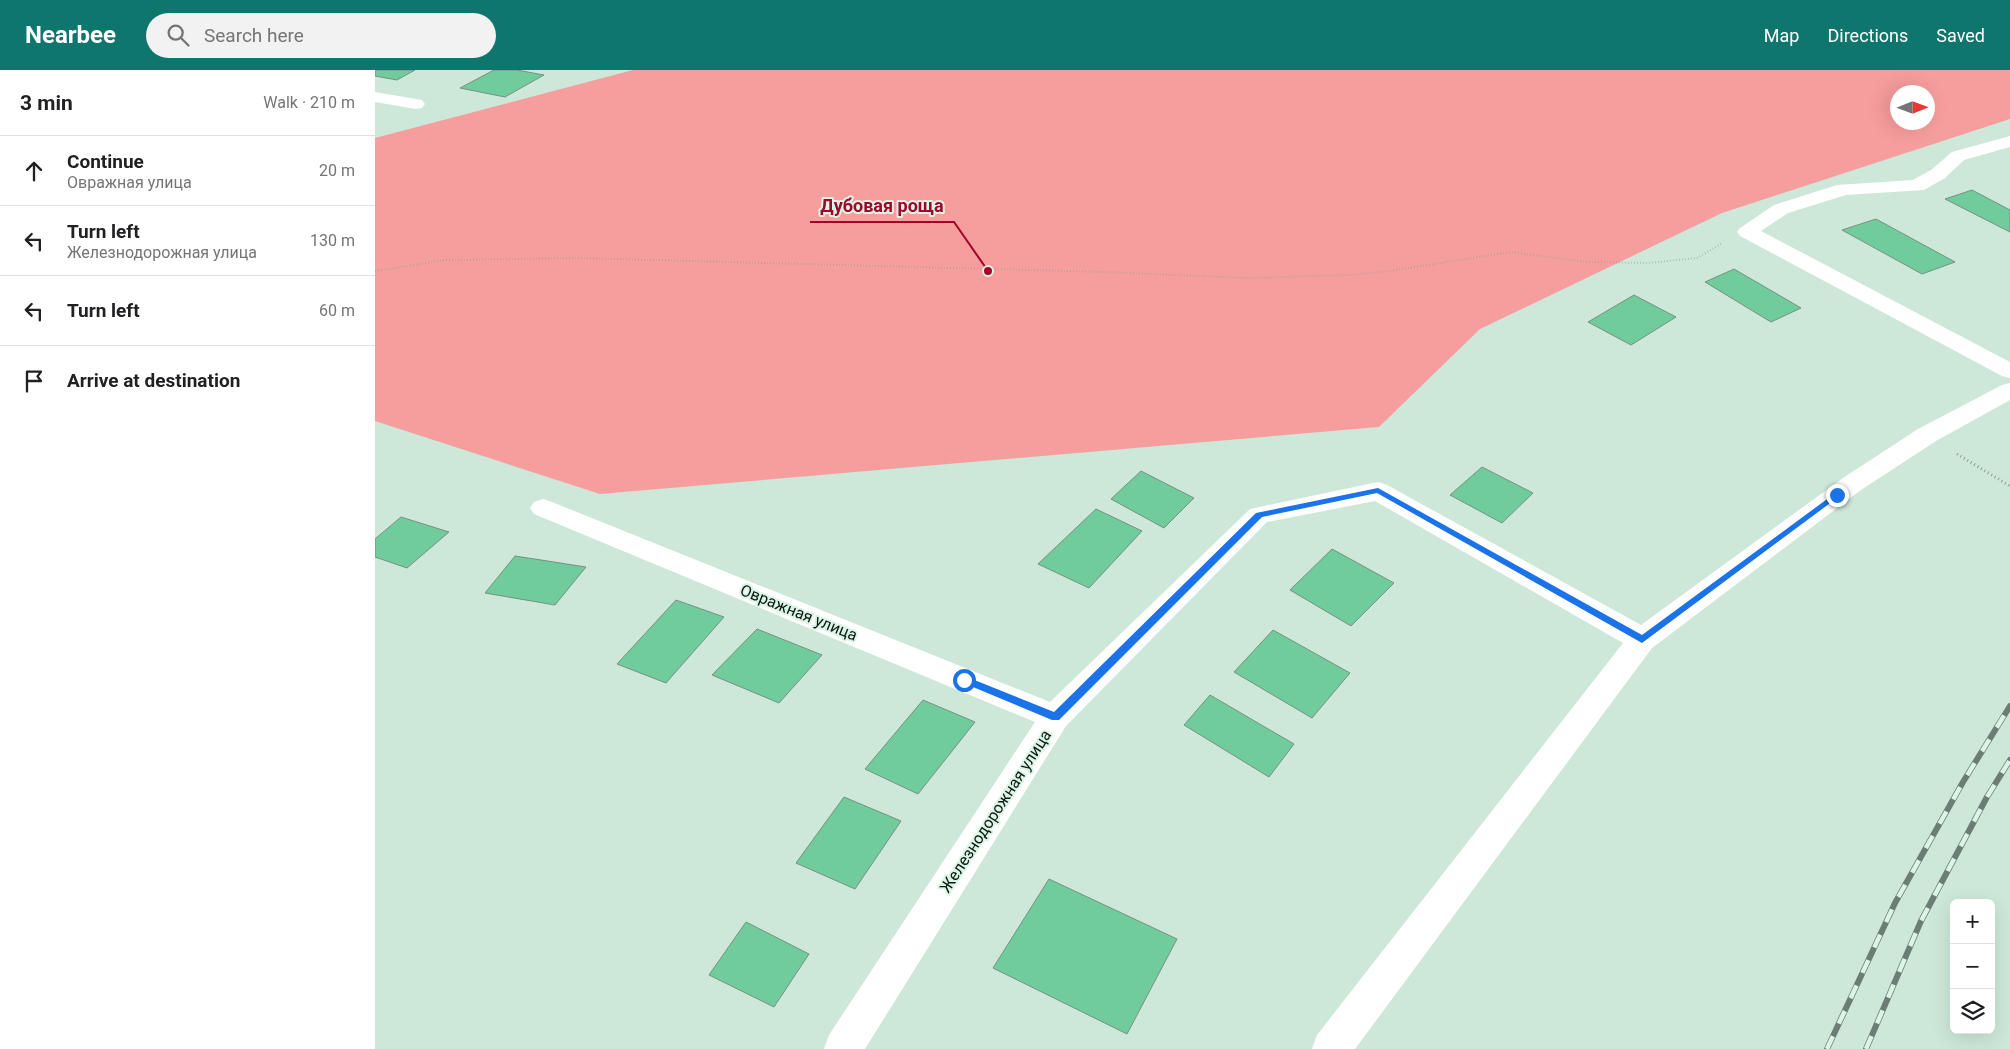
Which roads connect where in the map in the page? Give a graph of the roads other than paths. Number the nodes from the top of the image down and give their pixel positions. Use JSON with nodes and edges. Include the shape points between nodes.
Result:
{"nodes":[{"id":1,"x":375,"y":97,"type":"edge"},
{"id":2,"x":416,"y":104,"type":"dead end"},
{"id":3,"x":2010,"y":141,"type":"edge"},
{"id":4,"x":2010,"y":371,"type":"edge"},
{"id":5,"x":2010,"y":390,"type":"edge"},
{"id":6,"x":543,"y":508,"type":"dead end"},
{"id":7,"x":1642,"y":640,"type":"junction"},
{"id":8,"x":1055,"y":717,"type":"junction"},
{"id":9,"x":843,"y":1049,"type":"edge"},
{"id":10,"x":1331,"y":1049,"type":"edge"}],
"edges":[{"from":1,"to":2,"type":"street"},
{"from":3,"to":4,"type":"street","via":[[1958,156],[1938,174],[1917,186],[1844,189],[1781,209],[1747,232]]},
{"from":5,"to":7,"type":"street","via":[[1927,435],[1852,484]]},
{"from":6,"to":8,"type":"street","name":"Овражная улица"},
{"from":7,"to":8,"type":"street","name":"Железнодорожная улица","via":[[1378,491],[1259,515]]},
{"from":7,"to":10,"type":"street"},
{"from":8,"to":9,"type":"street","name":"Железнодорожная улица"}]}
